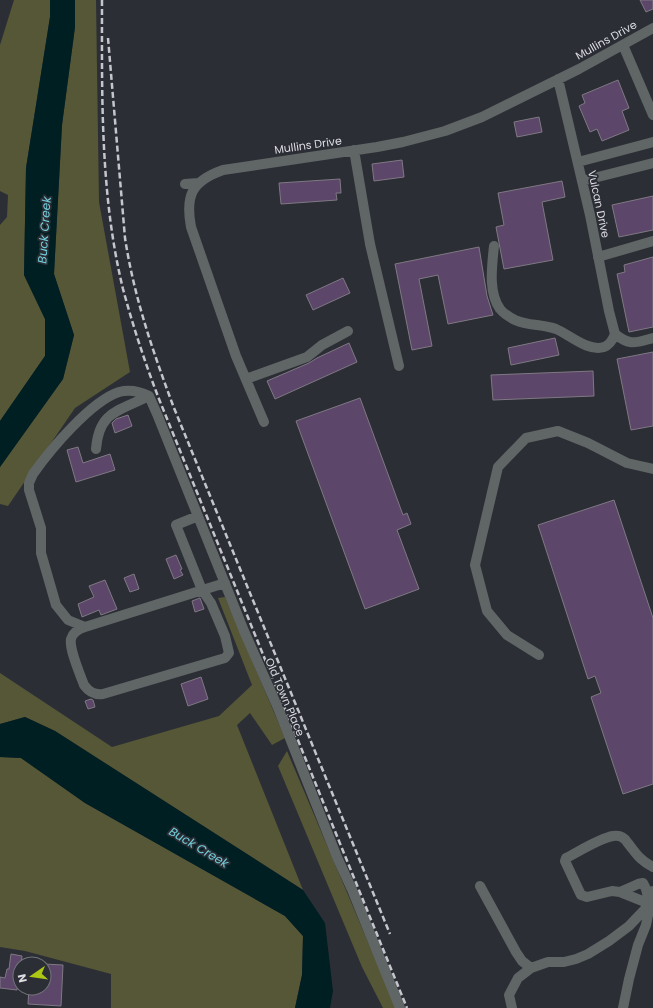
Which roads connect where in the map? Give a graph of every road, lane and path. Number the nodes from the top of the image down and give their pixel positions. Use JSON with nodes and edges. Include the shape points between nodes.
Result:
{"nodes":[{"id":1,"x":653,"y":28,"type":"edge"},
{"id":2,"x":623,"y":45,"type":"junction"},
{"id":3,"x":558,"y":79,"type":"junction"},
{"id":4,"x":653,"y":115,"type":"edge"},
{"id":5,"x":653,"y":142,"type":"edge"},
{"id":6,"x":354,"y":150,"type":"junction"},
{"id":7,"x":578,"y":162,"type":"junction"},
{"id":8,"x":653,"y":163,"type":"edge"},
{"id":9,"x":582,"y":181,"type":"junction"},
{"id":10,"x":198,"y":183,"type":"junction"},
{"id":11,"x":185,"y":184,"type":"dead end"},
{"id":12,"x":653,"y":241,"type":"edge"},
{"id":13,"x":494,"y":246,"type":"dead end"},
{"id":14,"x":598,"y":257,"type":"junction"},
{"id":15,"x":348,"y":331,"type":"dead end"},
{"id":16,"x":615,"y":334,"type":"junction"},
{"id":17,"x":653,"y":338,"type":"edge"},
{"id":18,"x":399,"y":366,"type":"dead end"},
{"id":19,"x":246,"y":379,"type":"junction"},
{"id":20,"x":149,"y":396,"type":"junction"},
{"id":21,"x":264,"y":422,"type":"dead end"},
{"id":22,"x":96,"y":449,"type":"dead end"},
{"id":23,"x":653,"y":469,"type":"edge"},
{"id":24,"x":198,"y":516,"type":"junction"},
{"id":25,"x":225,"y":583,"type":"junction"},
{"id":26,"x":202,"y":590,"type":"junction"},
{"id":27,"x":84,"y":627,"type":"junction"},
{"id":28,"x":538,"y":655,"type":"dead end"},
{"id":29,"x":653,"y":867,"type":"edge"},
{"id":30,"x":480,"y":886,"type":"dead end"},
{"id":31,"x":653,"y":891,"type":"edge"},
{"id":32,"x":620,"y":892,"type":"junction"},
{"id":33,"x":652,"y":908,"type":"edge"},
{"id":34,"x":531,"y":968,"type":"junction"},
{"id":35,"x":400,"y":1008,"type":"edge"},
{"id":36,"x":512,"y":1008,"type":"edge"},
{"id":37,"x":623,"y":1008,"type":"edge"}],
"edges":[{"from":1,"to":2,"type":"street","name":"Mullins Drive"},
{"from":2,"to":3,"type":"street","name":"Mullins Drive"},
{"from":2,"to":4,"type":"street"},
{"from":3,"to":6,"type":"street","name":"Mullins Drive","via":[[482,117],[445,131],[403,142]]},
{"from":3,"to":7,"type":"street","name":"Vulcan Drive"},
{"from":5,"to":7,"type":"street"},
{"from":6,"to":10,"type":"street","name":"Mullins Drive","via":[[223,170],[203,178]]},
{"from":6,"to":18,"type":"street","via":[[369,238]]},
{"from":7,"to":9,"type":"street","name":"Vulcan Drive"},
{"from":8,"to":9,"type":"street"},
{"from":9,"to":14,"type":"street","name":"Vulcan Drive"},
{"from":10,"to":11,"type":"street"},
{"from":10,"to":19,"type":"street","via":[[190,198],[191,227]]},
{"from":12,"to":14,"type":"street"},
{"from":13,"to":16,"type":"street","via":[[492,283],[499,307],[505,314],[524,323],[556,329],[597,348],[609,344]]},
{"from":14,"to":16,"type":"street","name":"Vulcan Drive"},
{"from":15,"to":19,"type":"street","via":[[322,345],[307,357]]},
{"from":16,"to":17,"type":"street","via":[[625,341],[637,342]]},
{"from":19,"to":21,"type":"street"},
{"from":20,"to":22,"type":"street","via":[[115,411],[106,419],[97,435]]},
{"from":20,"to":24,"type":"street","name":"Old Town Place"},
{"from":20,"to":27,"type":"street","via":[[139,392],[119,392],[95,406],[39,465],[29,483],[41,528],[41,553],[56,605],[68,620]]},
{"from":23,"to":28,"type":"street","via":[[627,463],[588,443],[558,432],[526,438],[498,467],[475,565],[487,611],[507,635]]},
{"from":24,"to":25,"type":"street","name":"Old Town Place"},
{"from":24,"to":26,"type":"street","via":[[176,525]]},
{"from":25,"to":26,"type":"street"},
{"from":25,"to":35,"type":"street","name":"Old Town Place"},
{"from":26,"to":27,"type":"street"},
{"from":26,"to":27,"type":"street","via":[[211,603],[229,646],[229,653],[225,658],[98,694],[87,690],[84,685],[72,648],[73,634]]},
{"from":29,"to":32,"type":"street","via":[[639,858],[625,839],[618,836],[602,840],[566,858],[565,864],[584,897],[612,891]]},
{"from":30,"to":34,"type":"street","via":[[516,952]]},
{"from":31,"to":33,"type":"street"},
{"from":32,"to":33,"type":"street"},
{"from":32,"to":33,"type":"street","via":[[643,883]]},
{"from":33,"to":34,"type":"street","via":[[588,954],[564,962],[548,962]]},
{"from":33,"to":37,"type":"street","via":[[631,973]]},
{"from":34,"to":36,"type":"street","via":[[518,978],[509,996]]}]}
